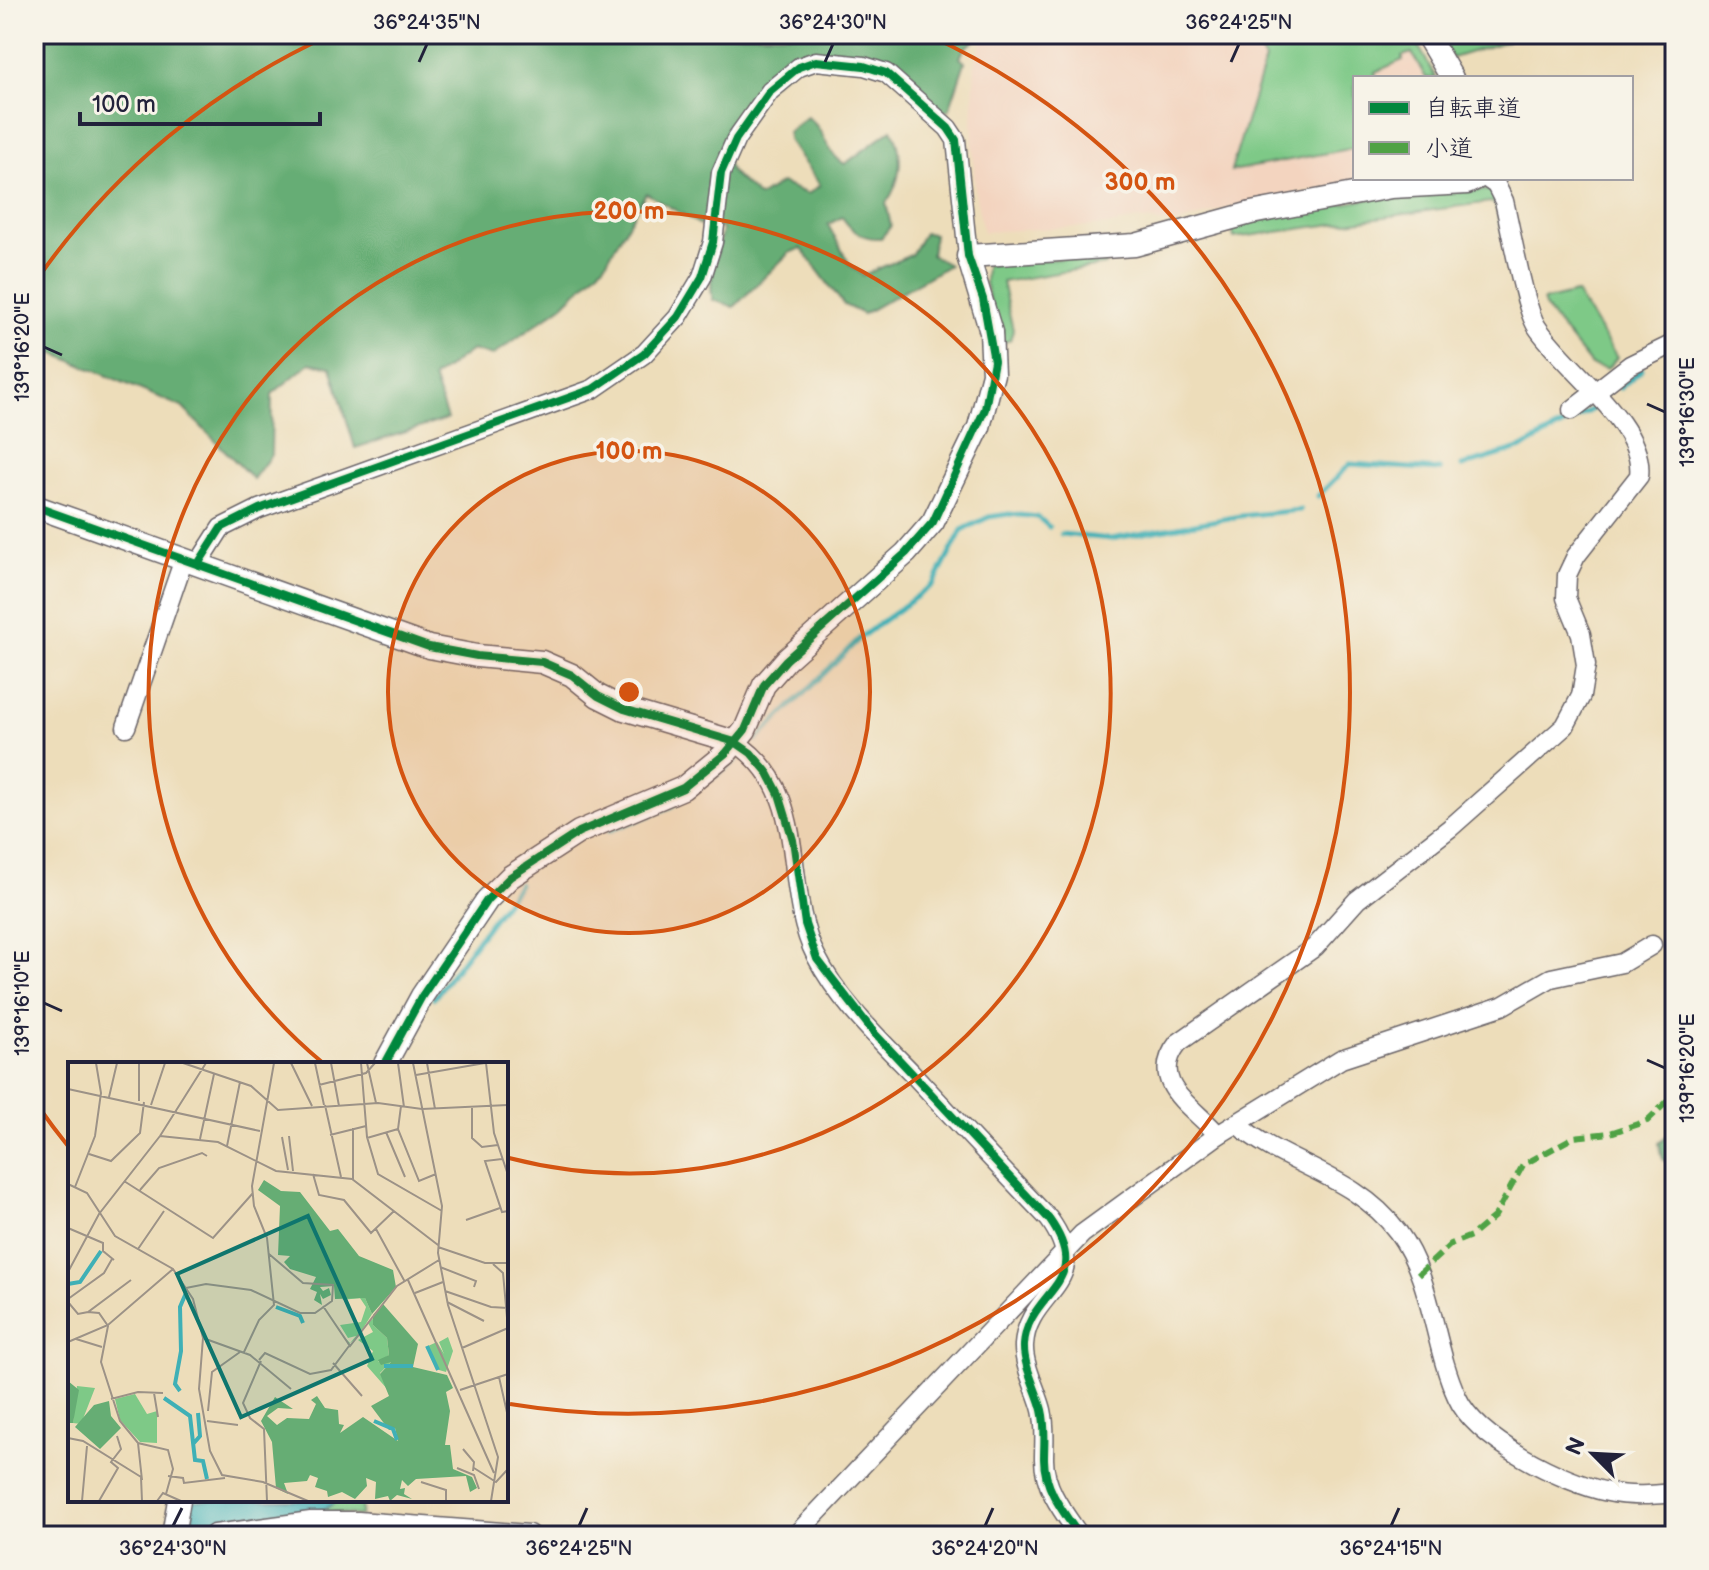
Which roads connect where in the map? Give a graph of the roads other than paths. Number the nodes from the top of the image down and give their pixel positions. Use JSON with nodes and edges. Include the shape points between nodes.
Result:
{"nodes":[{"id":1,"x":1426,"y":34,"type":"edge"},
{"id":2,"x":1451,"y":76,"type":"edge"},
{"id":3,"x":1473,"y":180,"type":"edge"},
{"id":4,"x":1489,"y":180,"type":"edge"},
{"id":5,"x":968,"y":256,"type":"junction"},
{"id":6,"x":1675,"y":343,"type":"edge"},
{"id":7,"x":1595,"y":394,"type":"junction"},
{"id":8,"x":1572,"y":410,"type":"dead end"},
{"id":9,"x":34,"y":506,"type":"edge"},
{"id":10,"x":191,"y":562,"type":"junction"},
{"id":11,"x":126,"y":727,"type":"dead end"},
{"id":12,"x":735,"y":742,"type":"junction"},
{"id":13,"x":1652,"y":945,"type":"dead end"},
{"id":14,"x":386,"y":1062,"type":"edge"},
{"id":15,"x":1237,"y":1124,"type":"junction"},
{"id":16,"x":1218,"y":1135,"type":"junction"},
{"id":17,"x":1066,"y":1250,"type":"junction"},
{"id":18,"x":1675,"y":1493,"type":"edge"},
{"id":19,"x":179,"y":1502,"type":"edge"},
{"id":20,"x":173,"y":1536,"type":"edge"},
{"id":21,"x":215,"y":1536,"type":"edge"},
{"id":22,"x":528,"y":1536,"type":"edge"},
{"id":23,"x":795,"y":1536,"type":"edge"},
{"id":24,"x":1080,"y":1536,"type":"edge"}],
"edges":[{"from":1,"to":2,"type":"street"},
{"from":3,"to":5,"type":"street","via":[[1391,187],[1251,213],[1135,245]]},
{"from":4,"to":7,"type":"street","via":[[1504,201],[1535,325]]},
{"from":5,"to":10,"type":"street","via":[[956,140],[948,128],[894,78],[875,69],[816,61],[799,67],[770,91],[736,139],[721,173],[713,242],[702,277],[678,317],[644,354],[593,389],[259,509],[214,534]]},
{"from":5,"to":12,"type":"street","via":[[991,332],[993,374],[982,418],[942,506],[906,553],[817,629],[773,675]]},
{"from":6,"to":7,"type":"street","via":[[1630,365]]},
{"from":7,"to":8,"type":"street"},
{"from":7,"to":16,"type":"street","via":[[1627,430],[1641,463],[1639,476],[1567,575],[1566,598],[1581,634],[1586,665],[1577,705],[1546,746],[1357,900],[1315,947],[1178,1043],[1168,1065],[1169,1083]]},
{"from":9,"to":10,"type":"street"},
{"from":10,"to":11,"type":"street"},
{"from":10,"to":12,"type":"street","via":[[429,647],[542,662],[624,709]]},
{"from":12,"to":14,"type":"street","via":[[683,788],[579,832],[510,877],[487,900],[422,996]]},
{"from":12,"to":17,"type":"street","via":[[760,761],[779,794],[817,959],[875,1034],[1049,1219]]},
{"from":13,"to":15,"type":"street","via":[[1608,968],[1542,981],[1467,1020],[1341,1059]]},
{"from":15,"to":16,"type":"street"},
{"from":15,"to":18,"type":"street","via":[[1333,1176],[1396,1229],[1434,1318],[1457,1397],[1487,1434],[1590,1487],[1621,1494]]},
{"from":16,"to":17,"type":"street","via":[[1121,1203]]},
{"from":17,"to":23,"type":"street"},
{"from":17,"to":24,"type":"street","via":[[1059,1280],[1030,1323],[1025,1356],[1046,1426],[1049,1487]]},
{"from":19,"to":20,"type":"street"},
{"from":21,"to":22,"type":"street","via":[[311,1523],[358,1523]]}]}
